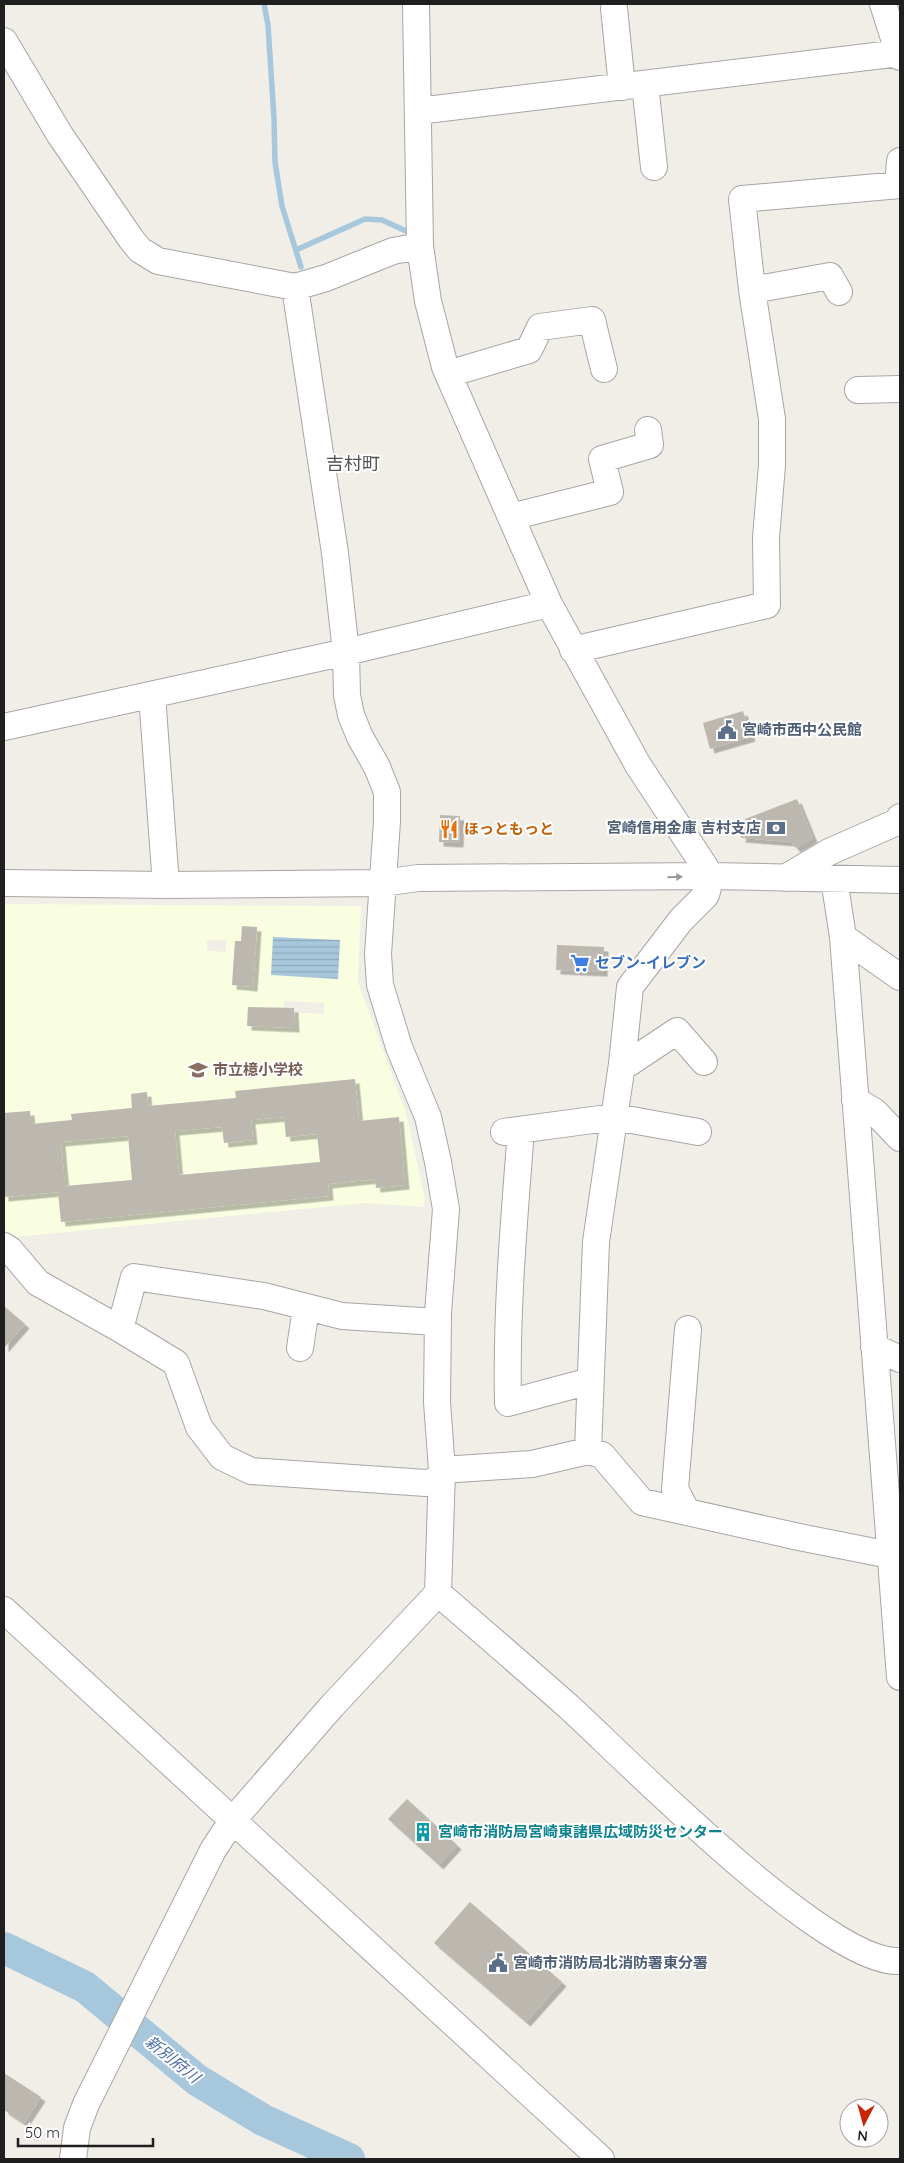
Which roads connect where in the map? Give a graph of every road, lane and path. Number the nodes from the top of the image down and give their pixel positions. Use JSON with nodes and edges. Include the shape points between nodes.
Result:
{"nodes":[{"id":1,"x":416,"y":4,"type":"edge"},
{"id":2,"x":883,"y":4,"type":"edge"},
{"id":3,"x":614,"y":8,"type":"dead end"},
{"id":4,"x":4,"y":42,"type":"edge"},
{"id":5,"x":900,"y":53,"type":"edge"},
{"id":6,"x":900,"y":57,"type":"edge"},
{"id":7,"x":633,"y":85,"type":"junction"},
{"id":8,"x":418,"y":111,"type":"junction"},
{"id":9,"x":654,"y":167,"type":"dead end"},
{"id":10,"x":899,"y":177,"type":"edge"},
{"id":11,"x":420,"y":246,"type":"junction"},
{"id":12,"x":295,"y":287,"type":"junction"},
{"id":13,"x":752,"y":290,"type":"junction"},
{"id":14,"x":838,"y":292,"type":"dead end"},
{"id":15,"x":604,"y":369,"type":"dead end"},
{"id":16,"x":448,"y":374,"type":"junction"},
{"id":17,"x":900,"y":389,"type":"edge"},
{"id":18,"x":858,"y":390,"type":"dead end"},
{"id":19,"x":648,"y":430,"type":"dead end"},
{"id":20,"x":511,"y":517,"type":"junction"},
{"id":21,"x":549,"y":604,"type":"junction"},
{"id":22,"x":573,"y":650,"type":"junction"},
{"id":23,"x":346,"y":652,"type":"junction"},
{"id":24,"x":152,"y":695,"type":"junction"},
{"id":25,"x":4,"y":727,"type":"edge"},
{"id":26,"x":900,"y":817,"type":"edge"},
{"id":27,"x":785,"y":878,"type":"junction"},
{"id":28,"x":900,"y":880,"type":"edge"},
{"id":29,"x":4,"y":883,"type":"edge"},
{"id":30,"x":382,"y":883,"type":"junction"},
{"id":31,"x":166,"y":885,"type":"junction"},
{"id":32,"x":709,"y":885,"type":"junction"},
{"id":33,"x":835,"y":888,"type":"junction"},
{"id":34,"x":900,"y":896,"type":"edge"},
{"id":35,"x":843,"y":937,"type":"junction"},
{"id":36,"x":900,"y":977,"type":"edge"},
{"id":37,"x":704,"y":1062,"type":"dead end"},
{"id":38,"x":622,"y":1064,"type":"junction"},
{"id":39,"x":855,"y":1100,"type":"junction"},
{"id":40,"x":615,"y":1117,"type":"junction"},
{"id":41,"x":698,"y":1132,"type":"dead end"},
{"id":42,"x":900,"y":1138,"type":"edge"},
{"id":43,"x":4,"y":1246,"type":"edge"},
{"id":44,"x":306,"y":1308,"type":"junction"},
{"id":45,"x":438,"y":1322,"type":"junction"},
{"id":46,"x":120,"y":1328,"type":"junction"},
{"id":47,"x":688,"y":1329,"type":"dead end"},
{"id":48,"x":874,"y":1347,"type":"junction"},
{"id":49,"x":300,"y":1348,"type":"dead end"},
{"id":50,"x":900,"y":1359,"type":"edge"},
{"id":51,"x":590,"y":1381,"type":"junction"},
{"id":52,"x":588,"y":1450,"type":"junction"},
{"id":53,"x":891,"y":1459,"type":"edge"},
{"id":54,"x":442,"y":1474,"type":"junction"},
{"id":55,"x":687,"y":1512,"type":"junction"},
{"id":56,"x":895,"y":1556,"type":"edge"},
{"id":57,"x":438,"y":1593,"type":"junction"},
{"id":58,"x":4,"y":1610,"type":"edge"},
{"id":59,"x":900,"y":1677,"type":"edge"},
{"id":60,"x":232,"y":1821,"type":"junction"},
{"id":61,"x":900,"y":1961,"type":"edge"},
{"id":62,"x":73,"y":2159,"type":"edge"},
{"id":63,"x":601,"y":2159,"type":"edge"}],
"edges":[{"from":1,"to":8,"type":"street"},
{"from":2,"to":5,"type":"street"},
{"from":3,"to":7,"type":"street"},
{"from":4,"to":12,"type":"street","via":[[60,135],[140,250],[158,261]]},
{"from":5,"to":6,"type":"street"},
{"from":5,"to":7,"type":"street"},
{"from":7,"to":8,"type":"street"},
{"from":7,"to":9,"type":"street"},
{"from":8,"to":11,"type":"street"},
{"from":10,"to":13,"type":"street","via":[[742,199]]},
{"from":11,"to":12,"type":"street","via":[[393,251]]},
{"from":11,"to":16,"type":"street","via":[[428,301]]},
{"from":12,"to":23,"type":"street","via":[[335,553]]},
{"from":13,"to":14,"type":"street","via":[[830,276]]},
{"from":13,"to":22,"type":"street","via":[[772,419],[766,538],[778,607]]},
{"from":15,"to":16,"type":"street","via":[[592,320],[540,328],[529,350]]},
{"from":16,"to":20,"type":"street"},
{"from":17,"to":18,"type":"street"},
{"from":19,"to":20,"type":"street","via":[[650,445],[602,458],[610,492]]},
{"from":20,"to":21,"type":"street"},
{"from":21,"to":22,"type":"street"},
{"from":21,"to":23,"type":"street"},
{"from":22,"to":32,"type":"street"},
{"from":23,"to":24,"type":"street"},
{"from":23,"to":30,"type":"street","via":[[351,714],[387,792]]},
{"from":24,"to":25,"type":"street"},
{"from":24,"to":31,"type":"street"},
{"from":26,"to":27,"type":"street","via":[[897,822],[829,852]]},
{"from":27,"to":32,"type":"street"},
{"from":27,"to":33,"type":"street"},
{"from":28,"to":33,"type":"street"},
{"from":29,"to":31,"type":"street"},
{"from":30,"to":31,"type":"street"},
{"from":30,"to":32,"type":"street","via":[[415,889]]},
{"from":30,"to":45,"type":"street","via":[[378,954],[380,986],[399,1047],[428,1118],[446,1210]]},
{"from":32,"to":33,"type":"street"},
{"from":32,"to":38,"type":"street","via":[[630,987]]},
{"from":33,"to":34,"type":"street"},
{"from":33,"to":35,"type":"street"},
{"from":35,"to":36,"type":"street"},
{"from":35,"to":39,"type":"street"},
{"from":37,"to":38,"type":"street","via":[[677,1031],[629,1063]]},
{"from":38,"to":40,"type":"street"},
{"from":39,"to":42,"type":"street","via":[[875,1112]]},
{"from":39,"to":48,"type":"street"},
{"from":40,"to":41,"type":"street"},
{"from":40,"to":51,"type":"street","via":[[596,1242]]},
{"from":40,"to":51,"type":"street","via":[[512,1131],[508,1403]]},
{"from":43,"to":46,"type":"street","via":[[38,1283]]},
{"from":44,"to":45,"type":"street","via":[[342,1316]]},
{"from":44,"to":46,"type":"street","via":[[264,1296],[134,1277]]},
{"from":44,"to":49,"type":"street"},
{"from":45,"to":54,"type":"street","via":[[437,1402]]},
{"from":46,"to":54,"type":"street","via":[[176,1363],[199,1427],[222,1457],[251,1471],[426,1483]]},
{"from":47,"to":55,"type":"street","via":[[675,1489]]},
{"from":48,"to":50,"type":"street"},
{"from":48,"to":53,"type":"street"},
{"from":51,"to":52,"type":"street"},
{"from":52,"to":54,"type":"street","via":[[532,1464]]},
{"from":52,"to":55,"type":"street","via":[[602,1455],[642,1502]]},
{"from":53,"to":56,"type":"street"},
{"from":54,"to":57,"type":"street"},
{"from":55,"to":56,"type":"street"},
{"from":56,"to":59,"type":"street"},
{"from":57,"to":60,"type":"street","via":[[332,1706]]},
{"from":57,"to":61,"type":"street","via":[[569,1708],[701,1831],[803,1916],[872,1956]]},
{"from":58,"to":60,"type":"street"},
{"from":60,"to":62,"type":"street","via":[[213,1850],[165,1942],[88,2101],[77,2128]]},
{"from":60,"to":63,"type":"street"}]}
